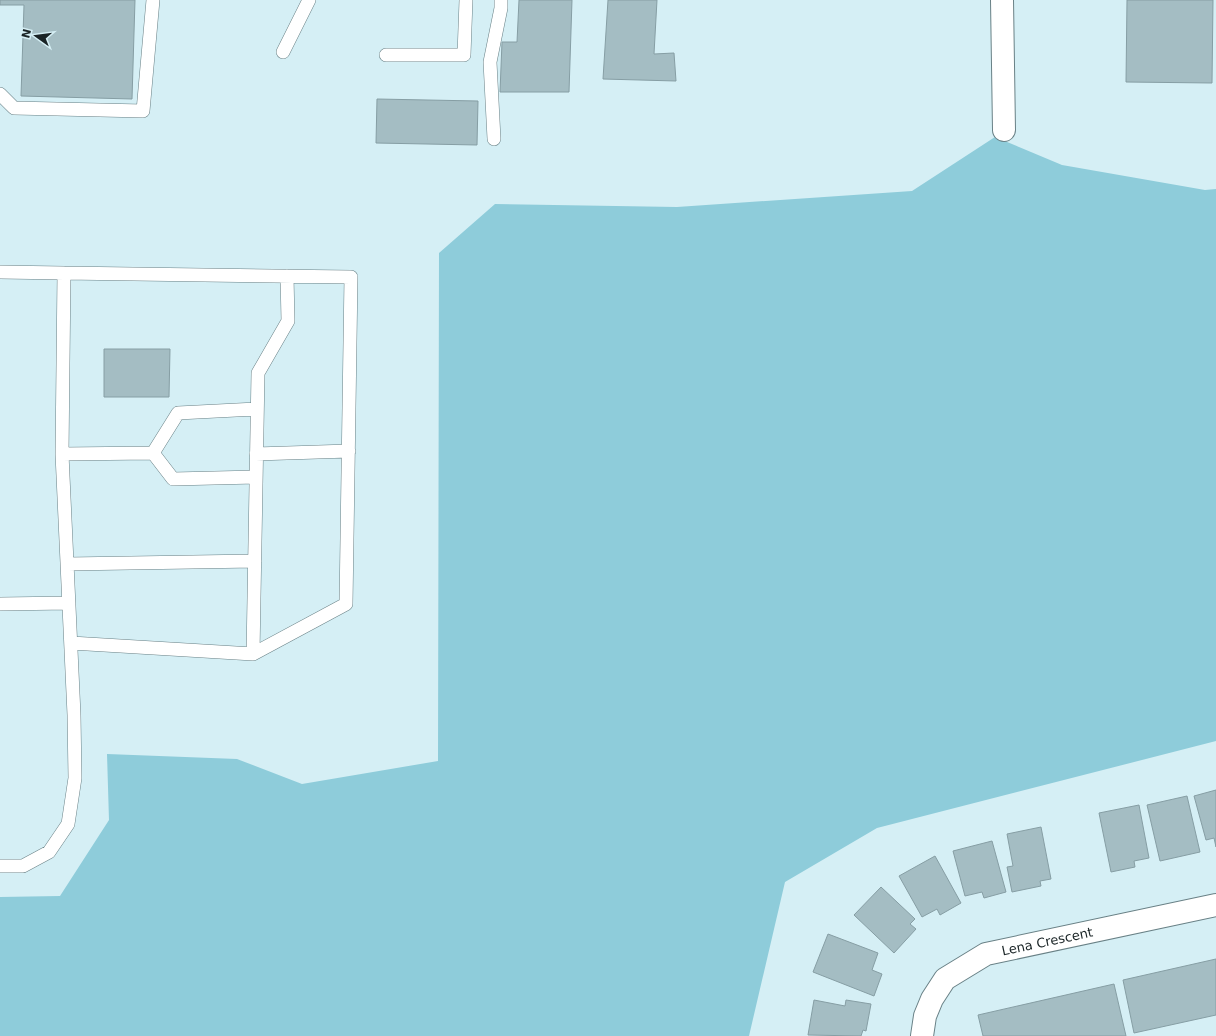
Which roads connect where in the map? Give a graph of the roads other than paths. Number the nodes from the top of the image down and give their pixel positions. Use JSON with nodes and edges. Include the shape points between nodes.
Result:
{"nodes":[{"id":1,"x":153,"y":0,"type":"edge"},
{"id":2,"x":309,"y":0,"type":"edge"},
{"id":3,"x":466,"y":0,"type":"edge"},
{"id":4,"x":501,"y":0,"type":"edge"},
{"id":5,"x":1002,"y":0,"type":"edge"},
{"id":6,"x":283,"y":52,"type":"dead end"},
{"id":7,"x":386,"y":55,"type":"dead end"},
{"id":8,"x":0,"y":94,"type":"edge"},
{"id":9,"x":1004,"y":130,"type":"dead end"},
{"id":10,"x":494,"y":139,"type":"dead end"},
{"id":11,"x":0,"y":272,"type":"edge"},
{"id":12,"x":64,"y":273,"type":"junction"},
{"id":13,"x":287,"y":276,"type":"junction"},
{"id":14,"x":257,"y":409,"type":"junction"},
{"id":15,"x":348,"y":450,"type":"junction"},
{"id":16,"x":153,"y":453,"type":"junction"},
{"id":17,"x":62,"y":454,"type":"junction"},
{"id":18,"x":256,"y":454,"type":"junction"},
{"id":19,"x":256,"y":477,"type":"junction"},
{"id":20,"x":254,"y":561,"type":"junction"},
{"id":21,"x":68,"y":564,"type":"junction"},
{"id":22,"x":69,"y":603,"type":"junction"},
{"id":23,"x":0,"y":604,"type":"edge"},
{"id":24,"x":71,"y":643,"type":"junction"},
{"id":25,"x":253,"y":654,"type":"junction"},
{"id":26,"x":0,"y":866,"type":"edge"},
{"id":27,"x":1216,"y":905,"type":"edge"},
{"id":28,"x":922,"y":1036,"type":"edge"}],
"edges":[{"from":1,"to":8,"type":"lane","via":[[143,111],[14,108]]},
{"from":2,"to":6,"type":"lane"},
{"from":3,"to":7,"type":"lane","via":[[464,55]]},
{"from":4,"to":10,"type":"lane","via":[[490,62]]},
{"from":5,"to":9,"type":"street"},
{"from":11,"to":12,"type":"lane"},
{"from":12,"to":13,"type":"lane"},
{"from":12,"to":17,"type":"lane"},
{"from":13,"to":14,"type":"lane","via":[[288,321],[258,373]]},
{"from":13,"to":15,"type":"lane","via":[[351,277]]},
{"from":14,"to":16,"type":"lane","via":[[178,413]]},
{"from":14,"to":18,"type":"lane"},
{"from":15,"to":18,"type":"lane"},
{"from":15,"to":25,"type":"lane","via":[[346,604]]},
{"from":16,"to":17,"type":"lane"},
{"from":16,"to":19,"type":"lane","via":[[173,479]]},
{"from":17,"to":21,"type":"lane"},
{"from":18,"to":19,"type":"lane"},
{"from":19,"to":20,"type":"lane"},
{"from":20,"to":21,"type":"lane"},
{"from":20,"to":25,"type":"lane"},
{"from":21,"to":22,"type":"lane"},
{"from":22,"to":23,"type":"lane"},
{"from":22,"to":24,"type":"lane"},
{"from":24,"to":25,"type":"lane"},
{"from":24,"to":26,"type":"lane","via":[[75,778],[68,824],[49,852],[23,866]]},
{"from":27,"to":28,"type":"street","name":"Lena Crescent","via":[[986,954],[945,979],[925,1016]]}]}
